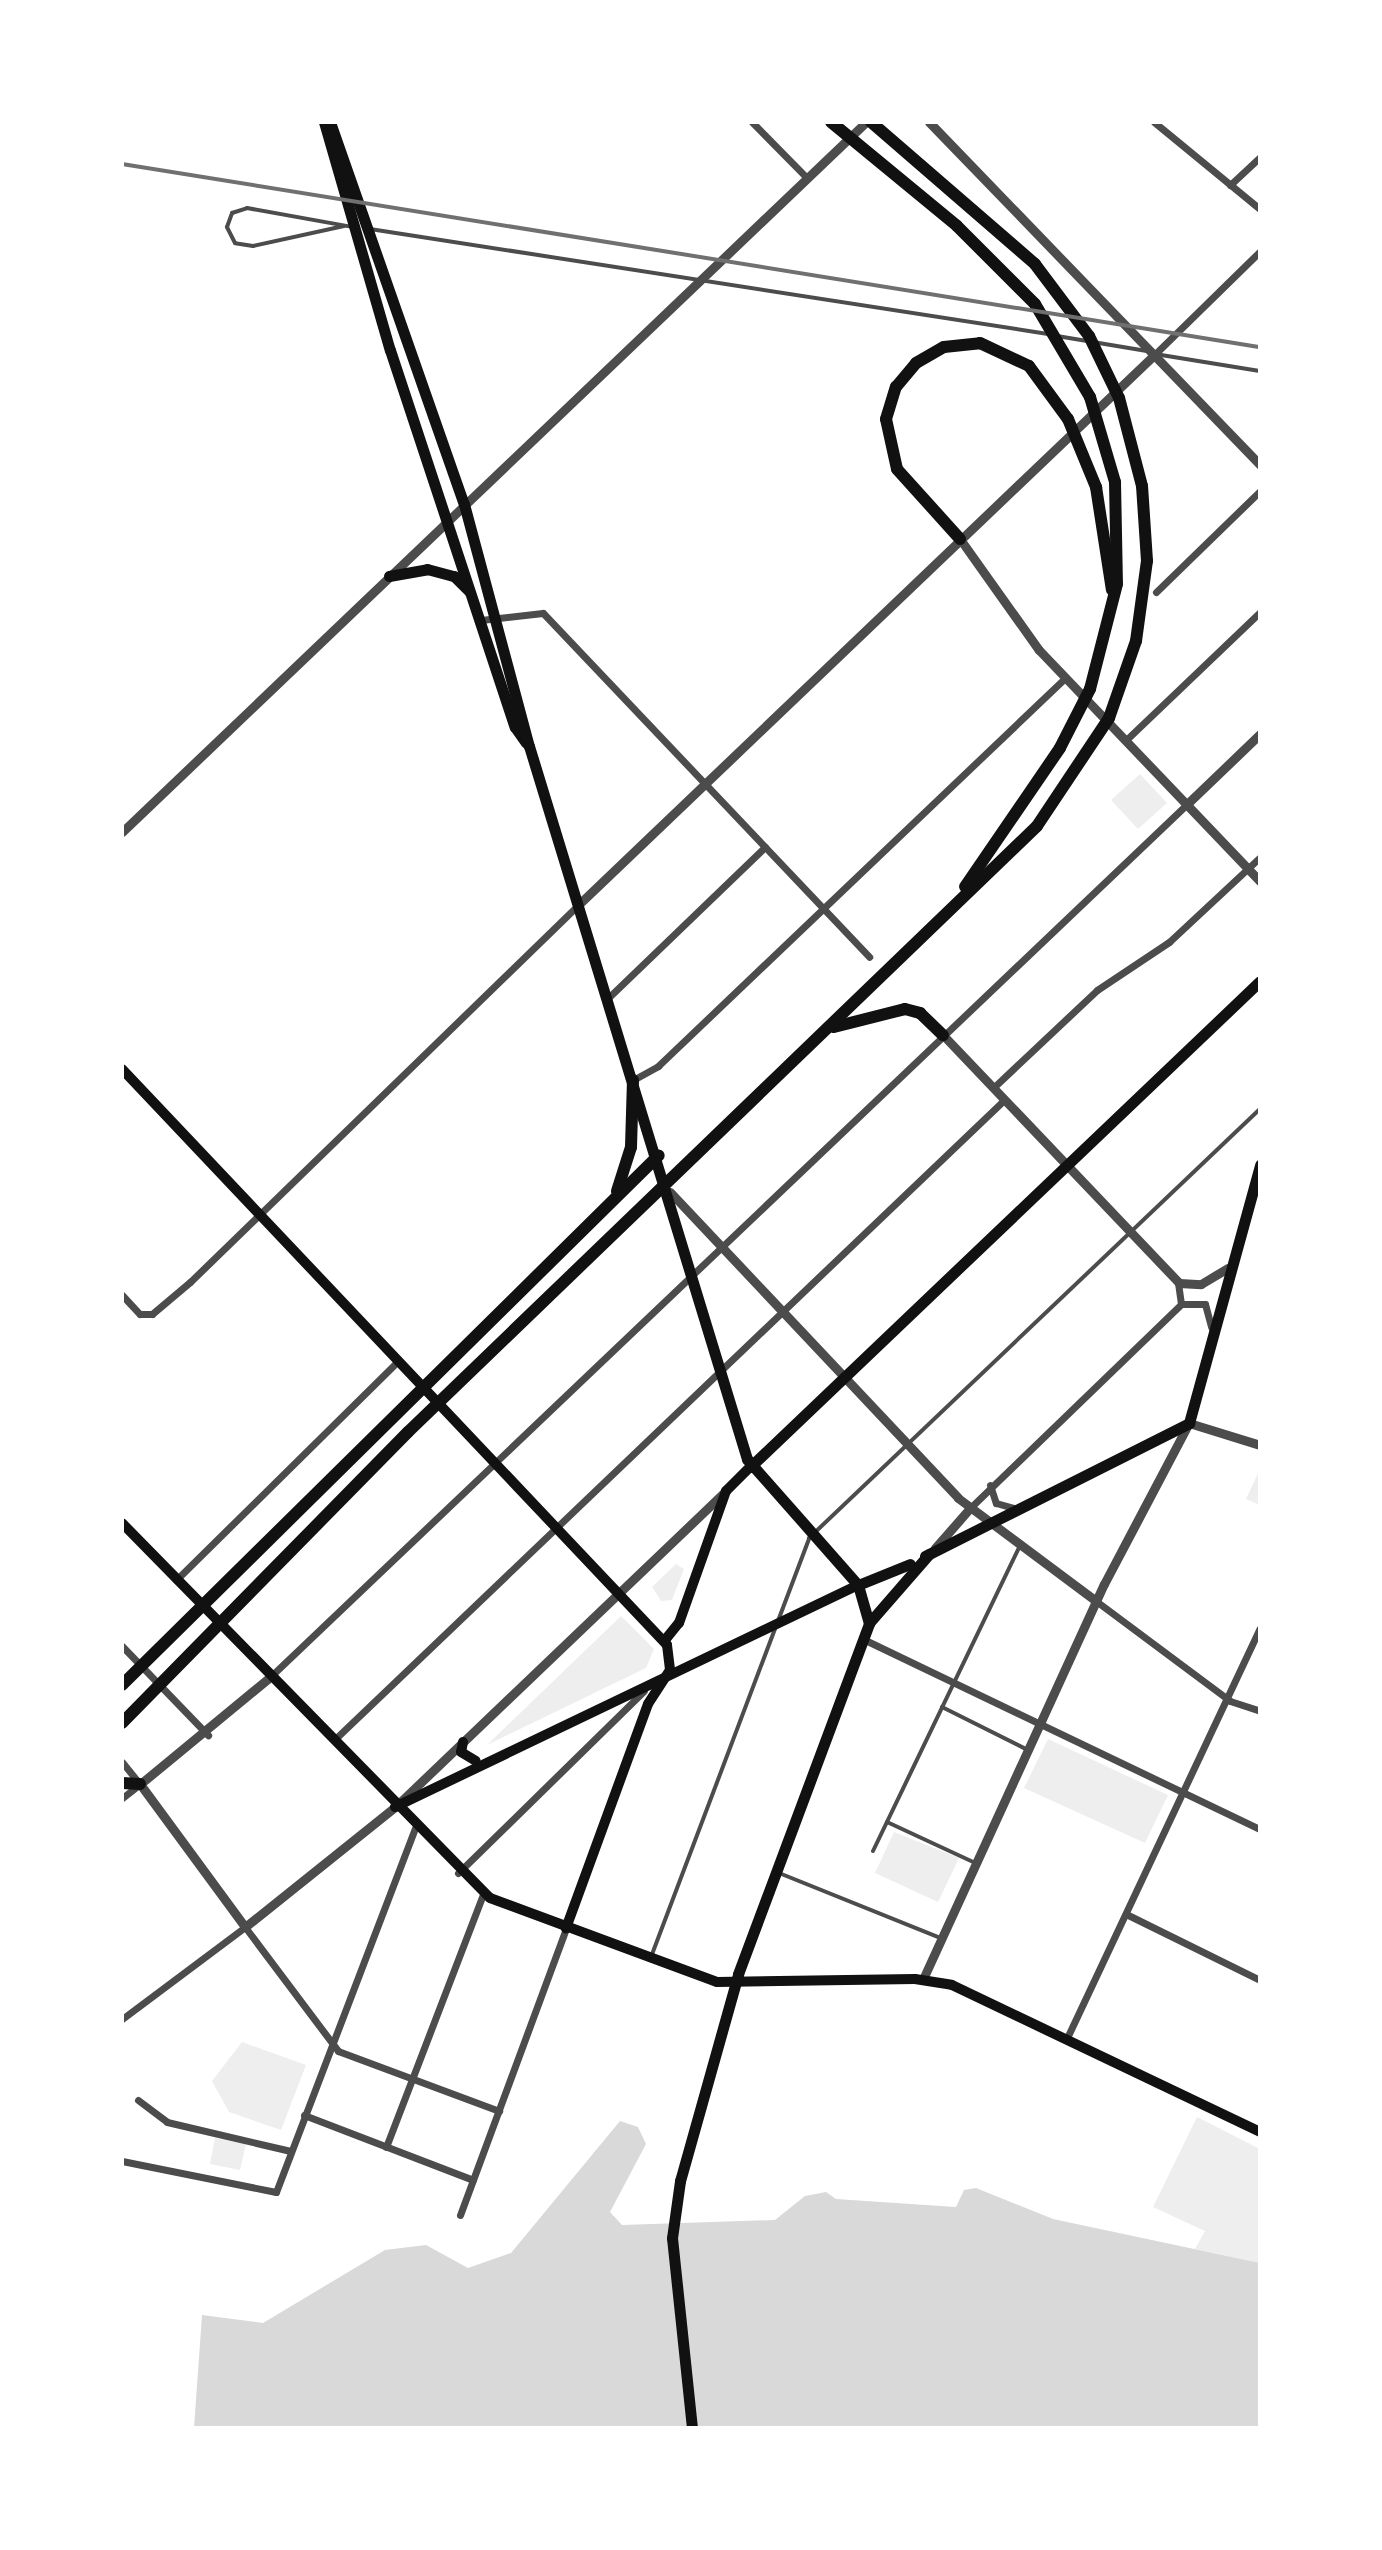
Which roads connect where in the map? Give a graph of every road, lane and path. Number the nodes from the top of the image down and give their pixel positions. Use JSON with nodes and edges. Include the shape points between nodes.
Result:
{"nodes":[{"id":1,"x":324,"y":122,"type":"edge"},
{"id":2,"x":330,"y":122,"type":"edge"},
{"id":3,"x":752,"y":122,"type":"edge"},
{"id":4,"x":831,"y":122,"type":"edge"},
{"id":5,"x":868,"y":122,"type":"edge"},
{"id":6,"x":929,"y":122,"type":"edge"},
{"id":7,"x":1154,"y":122,"type":"edge"},
{"id":8,"x":1260,"y":157,"type":"edge"},
{"id":9,"x":807,"y":178,"type":"junction"},
{"id":10,"x":1230,"y":185,"type":"junction"},
{"id":11,"x":1260,"y":209,"type":"edge"},
{"id":12,"x":348,"y":226,"type":"junction"},
{"id":13,"x":368,"y":228,"type":"junction"},
{"id":14,"x":1260,"y":251,"type":"edge"},
{"id":15,"x":696,"y":283,"type":"junction"},
{"id":16,"x":1155,"y":354,"type":"junction"},
{"id":17,"x":1260,"y":371,"type":"edge"},
{"id":18,"x":1260,"y":465,"type":"edge"},
{"id":19,"x":1260,"y":491,"type":"edge"},
{"id":20,"x":464,"y":504,"type":"junction"},
{"id":21,"x":448,"y":519,"type":"junction"},
{"id":22,"x":960,"y":539,"type":"junction"},
{"id":23,"x":389,"y":576,"type":"junction"},
{"id":24,"x":1156,"y":592,"type":"dead end"},
{"id":25,"x":472,"y":595,"type":"junction"},
{"id":26,"x":1114,"y":605,"type":"junction"},
{"id":27,"x":1260,"y":612,"type":"edge"},
{"id":28,"x":498,"y":616,"type":"junction"},
{"id":29,"x":481,"y":620,"type":"junction"},
{"id":30,"x":1065,"y":678,"type":"junction"},
{"id":31,"x":1260,"y":734,"type":"edge"},
{"id":32,"x":1126,"y":740,"type":"junction"},
{"id":33,"x":529,"y":746,"type":"junction"},
{"id":34,"x":704,"y":783,"type":"junction"},
{"id":35,"x":1187,"y":804,"type":"junction"},
{"id":36,"x":122,"y":832,"type":"edge"},
{"id":37,"x":765,"y":847,"type":"junction"},
{"id":38,"x":1260,"y":857,"type":"edge"},
{"id":39,"x":1249,"y":868,"type":"junction"},
{"id":40,"x":1260,"y":881,"type":"edge"},
{"id":41,"x":577,"y":906,"type":"junction"},
{"id":42,"x":824,"y":909,"type":"junction"},
{"id":43,"x":869,"y":957,"type":"dead end"},
{"id":44,"x":1260,"y":981,"type":"edge"},
{"id":45,"x":608,"y":998,"type":"junction"},
{"id":46,"x":943,"y":1035,"type":"junction"},
{"id":47,"x":809,"y":1046,"type":"junction"},
{"id":48,"x":122,"y":1069,"type":"edge"},
{"id":49,"x":633,"y":1080,"type":"junction"},
{"id":50,"x":993,"y":1088,"type":"junction"},
{"id":51,"x":1004,"y":1100,"type":"junction"},
{"id":52,"x":1260,"y":1109,"type":"edge"},
{"id":53,"x":659,"y":1155,"type":"junction"},
{"id":54,"x":1260,"y":1165,"type":"edge"},
{"id":55,"x":1067,"y":1166,"type":"junction"},
{"id":56,"x":670,"y":1192,"type":"junction"},
{"id":57,"x":259,"y":1214,"type":"junction"},
{"id":58,"x":599,"y":1215,"type":"junction"},
{"id":59,"x":1131,"y":1233,"type":"junction"},
{"id":60,"x":721,"y":1247,"type":"junction"},
{"id":61,"x":1228,"y":1268,"type":"junction"},
{"id":62,"x":693,"y":1273,"type":"junction"},
{"id":63,"x":1176,"y":1281,"type":"junction"},
{"id":64,"x":122,"y":1295,"type":"edge"},
{"id":65,"x":1181,"y":1304,"type":"junction"},
{"id":66,"x":781,"y":1311,"type":"junction"},
{"id":67,"x":1211,"y":1329,"type":"junction"},
{"id":68,"x":397,"y":1362,"type":"junction"},
{"id":69,"x":721,"y":1369,"type":"junction"},
{"id":70,"x":845,"y":1378,"type":"junction"},
{"id":71,"x":1189,"y":1423,"type":"junction"},
{"id":72,"x":908,"y":1445,"type":"junction"},
{"id":73,"x":1260,"y":1445,"type":"edge"},
{"id":74,"x":496,"y":1462,"type":"junction"},
{"id":75,"x":750,"y":1467,"type":"junction"},
{"id":76,"x":990,"y":1485,"type":"junction"},
{"id":77,"x":726,"y":1491,"type":"junction"},
{"id":78,"x":970,"y":1508,"type":"junction"},
{"id":79,"x":1013,"y":1508,"type":"junction"},
{"id":80,"x":986,"y":1522,"type":"junction"},
{"id":81,"x":122,"y":1523,"type":"edge"},
{"id":82,"x":559,"y":1524,"type":"junction"},
{"id":83,"x":812,"y":1535,"type":"junction"},
{"id":84,"x":1020,"y":1546,"type":"junction"},
{"id":85,"x":929,"y":1554,"type":"junction"},
{"id":86,"x":176,"y":1580,"type":"junction"},
{"id":87,"x":858,"y":1585,"type":"junction"},
{"id":88,"x":619,"y":1592,"type":"junction"},
{"id":89,"x":1096,"y":1601,"type":"junction"},
{"id":90,"x":776,"y":1620,"type":"junction"},
{"id":91,"x":869,"y":1623,"type":"junction"},
{"id":92,"x":1260,"y":1628,"type":"edge"},
{"id":93,"x":863,"y":1639,"type":"junction"},
{"id":94,"x":665,"y":1640,"type":"junction"},
{"id":95,"x":122,"y":1646,"type":"edge"},
{"id":96,"x":670,"y":1670,"type":"junction"},
{"id":97,"x":270,"y":1677,"type":"junction"},
{"id":98,"x":955,"y":1681,"type":"junction"},
{"id":99,"x":122,"y":1685,"type":"edge"},
{"id":100,"x":1227,"y":1698,"type":"junction"},
{"id":101,"x":942,"y":1707,"type":"junction"},
{"id":102,"x":1260,"y":1711,"type":"edge"},
{"id":103,"x":1040,"y":1720,"type":"junction"},
{"id":104,"x":122,"y":1723,"type":"edge"},
{"id":105,"x":208,"y":1735,"type":"junction"},
{"id":106,"x":332,"y":1741,"type":"junction"},
{"id":107,"x":463,"y":1742,"type":"junction"},
{"id":108,"x":1026,"y":1749,"type":"junction"},
{"id":109,"x":479,"y":1761,"type":"junction"},
{"id":110,"x":122,"y":1762,"type":"edge"},
{"id":111,"x":122,"y":1783,"type":"edge"},
{"id":112,"x":140,"y":1784,"type":"junction"},
{"id":113,"x":1183,"y":1791,"type":"junction"},
{"id":114,"x":122,"y":1798,"type":"edge"},
{"id":115,"x":395,"y":1807,"type":"junction"},
{"id":116,"x":887,"y":1822,"type":"junction"},
{"id":117,"x":415,"y":1828,"type":"junction"},
{"id":118,"x":1260,"y":1829,"type":"edge"},
{"id":119,"x":873,"y":1851,"type":"dead end"},
{"id":120,"x":973,"y":1862,"type":"junction"},
{"id":121,"x":777,"y":1872,"type":"junction"},
{"id":122,"x":458,"y":1873,"type":"junction"},
{"id":123,"x":483,"y":1894,"type":"junction"},
{"id":124,"x":1126,"y":1914,"type":"junction"},
{"id":125,"x":245,"y":1927,"type":"junction"},
{"id":126,"x":566,"y":1928,"type":"junction"},
{"id":127,"x":938,"y":1937,"type":"junction"},
{"id":128,"x":650,"y":1960,"type":"junction"},
{"id":129,"x":923,"y":1979,"type":"junction"},
{"id":130,"x":1260,"y":1980,"type":"edge"},
{"id":131,"x":735,"y":1984,"type":"junction"},
{"id":132,"x":122,"y":2019,"type":"edge"},
{"id":133,"x":1066,"y":2040,"type":"junction"},
{"id":134,"x":330,"y":2044,"type":"junction"},
{"id":135,"x":412,"y":2078,"type":"junction"},
{"id":136,"x":138,"y":2100,"type":"dead end"},
{"id":137,"x":499,"y":2111,"type":"junction"},
{"id":138,"x":304,"y":2115,"type":"junction"},
{"id":139,"x":1260,"y":2132,"type":"edge"},
{"id":140,"x":386,"y":2147,"type":"junction"},
{"id":141,"x":291,"y":2151,"type":"junction"},
{"id":142,"x":122,"y":2161,"type":"edge"},
{"id":143,"x":473,"y":2180,"type":"junction"},
{"id":144,"x":460,"y":2215,"type":"dead end"},
{"id":145,"x":692,"y":2428,"type":"edge"}],
"edges":[{"from":1,"to":12,"type":"main road"},
{"from":2,"to":13,"type":"main road"},
{"from":3,"to":9,"type":"street"},
{"from":4,"to":26,"type":"highway","via":[[990,256],[1066,348],[1098,417],[1115,482]]},
{"from":5,"to":9,"type":"street"},
{"from":5,"to":47,"type":"highway","via":[[1019,247],[1089,336],[1136,452],[1146,573],[1122,688],[1074,780],[1029,834]]},
{"from":6,"to":16,"type":"street"},
{"from":7,"to":10,"type":"street"},
{"from":8,"to":10,"type":"street"},
{"from":9,"to":15,"type":"street"},
{"from":10,"to":11,"type":"street"},
{"from":12,"to":12,"type":"lane","via":[[276,212],[235,211],[227,224],[231,237],[258,246]]},
{"from":12,"to":13,"type":"lane"},
{"from":12,"to":21,"type":"main road"},
{"from":13,"to":15,"type":"lane"},
{"from":13,"to":20,"type":"main road"},
{"from":14,"to":16,"type":"street"},
{"from":15,"to":16,"type":"lane"},
{"from":15,"to":20,"type":"street"},
{"from":16,"to":17,"type":"lane"},
{"from":16,"to":18,"type":"street"},
{"from":16,"to":22,"type":"street"},
{"from":19,"to":24,"type":"street"},
{"from":20,"to":21,"type":"street"},
{"from":20,"to":28,"type":"main road"},
{"from":21,"to":23,"type":"street"},
{"from":21,"to":25,"type":"main road"},
{"from":22,"to":26,"type":"highway","via":[[905,481],[888,445],[891,398],[918,361],[949,345],[984,344],[1018,358],[1041,379],[1091,471]]},
{"from":22,"to":30,"type":"street"},
{"from":22,"to":34,"type":"street"},
{"from":23,"to":25,"type":"main road","via":[[443,572]]},
{"from":23,"to":36,"type":"street"},
{"from":25,"to":29,"type":"main road"},
{"from":26,"to":104,"type":"highway","via":[[1071,729],[945,911],[330,1508]]},
{"from":27,"to":32,"type":"street"},
{"from":28,"to":29,"type":"street"},
{"from":28,"to":33,"type":"main road"},
{"from":28,"to":34,"type":"street","via":[[543,613]]},
{"from":29,"to":33,"type":"main road","via":[[515,727]]},
{"from":30,"to":32,"type":"street"},
{"from":30,"to":42,"type":"street"},
{"from":31,"to":35,"type":"street"},
{"from":32,"to":35,"type":"street"},
{"from":33,"to":41,"type":"main road"},
{"from":34,"to":37,"type":"street"},
{"from":34,"to":41,"type":"street"},
{"from":35,"to":39,"type":"street"},
{"from":35,"to":46,"type":"street"},
{"from":37,"to":42,"type":"street"},
{"from":37,"to":45,"type":"street"},
{"from":38,"to":39,"type":"street"},
{"from":39,"to":40,"type":"street"},
{"from":39,"to":50,"type":"street","via":[[1169,942],[1097,990]]},
{"from":41,"to":45,"type":"main road"},
{"from":41,"to":57,"type":"street"},
{"from":42,"to":43,"type":"street"},
{"from":42,"to":49,"type":"street","via":[[658,1066]]},
{"from":44,"to":55,"type":"main road"},
{"from":45,"to":49,"type":"main road"},
{"from":46,"to":47,"type":"highway","via":[[920,1013],[898,1009],[843,1022]]},
{"from":46,"to":50,"type":"street"},
{"from":46,"to":60,"type":"street"},
{"from":47,"to":104,"type":"highway","via":[[397,1443]]},
{"from":48,"to":57,"type":"main road"},
{"from":49,"to":53,"type":"main road"},
{"from":49,"to":58,"type":"highway","via":[[626,1170]]},
{"from":50,"to":51,"type":"street"},
{"from":51,"to":55,"type":"street"},
{"from":51,"to":66,"type":"street"},
{"from":52,"to":59,"type":"lane"},
{"from":53,"to":56,"type":"main road"},
{"from":53,"to":58,"type":"highway"},
{"from":54,"to":61,"type":"main road"},
{"from":55,"to":59,"type":"street"},
{"from":55,"to":70,"type":"main road"},
{"from":56,"to":60,"type":"street"},
{"from":56,"to":62,"type":"main road"},
{"from":57,"to":64,"type":"street","via":[[152,1314],[140,1314]]},
{"from":57,"to":68,"type":"main road"},
{"from":58,"to":99,"type":"highway","via":[[439,1367]]},
{"from":59,"to":63,"type":"street"},
{"from":59,"to":72,"type":"lane"},
{"from":60,"to":62,"type":"street"},
{"from":60,"to":66,"type":"street"},
{"from":61,"to":63,"type":"street","via":[[1201,1284]]},
{"from":61,"to":67,"type":"main road"},
{"from":62,"to":69,"type":"main road"},
{"from":62,"to":74,"type":"street"},
{"from":63,"to":65,"type":"street"},
{"from":65,"to":67,"type":"street","via":[[1204,1303]]},
{"from":65,"to":76,"type":"street"},
{"from":66,"to":69,"type":"street"},
{"from":66,"to":70,"type":"street"},
{"from":67,"to":71,"type":"main road"},
{"from":68,"to":74,"type":"main road"},
{"from":68,"to":86,"type":"street"},
{"from":69,"to":75,"type":"main road"},
{"from":69,"to":82,"type":"street"},
{"from":70,"to":72,"type":"street"},
{"from":70,"to":75,"type":"main road"},
{"from":71,"to":73,"type":"street"},
{"from":71,"to":79,"type":"main road"},
{"from":71,"to":89,"type":"street"},
{"from":72,"to":78,"type":"street"},
{"from":72,"to":83,"type":"lane"},
{"from":74,"to":82,"type":"main road"},
{"from":74,"to":97,"type":"street"},
{"from":75,"to":77,"type":"main road"},
{"from":75,"to":83,"type":"main road"},
{"from":76,"to":78,"type":"street"},
{"from":76,"to":79,"type":"street","via":[[996,1503]]},
{"from":77,"to":88,"type":"street"},
{"from":77,"to":94,"type":"main road","via":[[679,1623]]},
{"from":78,"to":80,"type":"street"},
{"from":78,"to":85,"type":"street"},
{"from":79,"to":80,"type":"main road"},
{"from":80,"to":84,"type":"street"},
{"from":80,"to":85,"type":"main road"},
{"from":81,"to":86,"type":"main road"},
{"from":82,"to":88,"type":"main road"},
{"from":82,"to":106,"type":"street"},
{"from":83,"to":87,"type":"main road"},
{"from":83,"to":90,"type":"lane"},
{"from":84,"to":89,"type":"street"},
{"from":84,"to":98,"type":"lane"},
{"from":85,"to":87,"type":"main road"},
{"from":85,"to":91,"type":"main road"},
{"from":86,"to":97,"type":"main road"},
{"from":87,"to":90,"type":"main road"},
{"from":87,"to":91,"type":"main road"},
{"from":88,"to":94,"type":"main road"},
{"from":88,"to":107,"type":"street"},
{"from":89,"to":100,"type":"street"},
{"from":89,"to":103,"type":"street"},
{"from":90,"to":96,"type":"main road"},
{"from":90,"to":128,"type":"lane"},
{"from":91,"to":93,"type":"main road"},
{"from":92,"to":100,"type":"street"},
{"from":93,"to":98,"type":"street"},
{"from":93,"to":121,"type":"main road"},
{"from":94,"to":96,"type":"main road"},
{"from":95,"to":105,"type":"street"},
{"from":96,"to":109,"type":"main road"},
{"from":96,"to":122,"type":"street"},
{"from":96,"to":126,"type":"main road","via":[[648,1704]]},
{"from":97,"to":105,"type":"street"},
{"from":97,"to":106,"type":"main road"},
{"from":98,"to":101,"type":"lane"},
{"from":98,"to":103,"type":"street"},
{"from":100,"to":102,"type":"street"},
{"from":100,"to":113,"type":"street"},
{"from":101,"to":108,"type":"lane"},
{"from":101,"to":116,"type":"lane"},
{"from":103,"to":108,"type":"street"},
{"from":103,"to":113,"type":"street"},
{"from":105,"to":112,"type":"street"},
{"from":106,"to":115,"type":"main road"},
{"from":107,"to":109,"type":"main road","via":[[461,1752]]},
{"from":107,"to":115,"type":"street"},
{"from":108,"to":120,"type":"street"},
{"from":109,"to":115,"type":"main road"},
{"from":110,"to":112,"type":"street"},
{"from":111,"to":112,"type":"highway"},
{"from":112,"to":114,"type":"street"},
{"from":112,"to":125,"type":"street"},
{"from":113,"to":118,"type":"street"},
{"from":113,"to":124,"type":"street"},
{"from":115,"to":117,"type":"main road"},
{"from":115,"to":125,"type":"street"},
{"from":116,"to":119,"type":"lane"},
{"from":116,"to":120,"type":"lane"},
{"from":117,"to":122,"type":"main road"},
{"from":117,"to":134,"type":"street"},
{"from":120,"to":127,"type":"street"},
{"from":121,"to":127,"type":"lane"},
{"from":121,"to":131,"type":"main road"},
{"from":122,"to":123,"type":"main road"},
{"from":123,"to":126,"type":"main road"},
{"from":123,"to":135,"type":"street"},
{"from":124,"to":130,"type":"street"},
{"from":124,"to":133,"type":"street"},
{"from":125,"to":132,"type":"street"},
{"from":125,"to":134,"type":"street"},
{"from":126,"to":128,"type":"main road"},
{"from":126,"to":137,"type":"street"},
{"from":127,"to":129,"type":"street"},
{"from":128,"to":131,"type":"main road"},
{"from":129,"to":131,"type":"main road"},
{"from":129,"to":133,"type":"main road"},
{"from":131,"to":145,"type":"main road","via":[[677,2193],[672,2238]]},
{"from":133,"to":139,"type":"main road"},
{"from":134,"to":135,"type":"street"},
{"from":134,"to":138,"type":"street"},
{"from":135,"to":137,"type":"street"},
{"from":135,"to":140,"type":"street"},
{"from":136,"to":141,"type":"street","via":[[167,2122]]},
{"from":137,"to":143,"type":"street"},
{"from":138,"to":140,"type":"street"},
{"from":138,"to":141,"type":"street"},
{"from":140,"to":143,"type":"street"},
{"from":141,"to":142,"type":"street","via":[[276,2192]]},
{"from":143,"to":144,"type":"street"}]}
